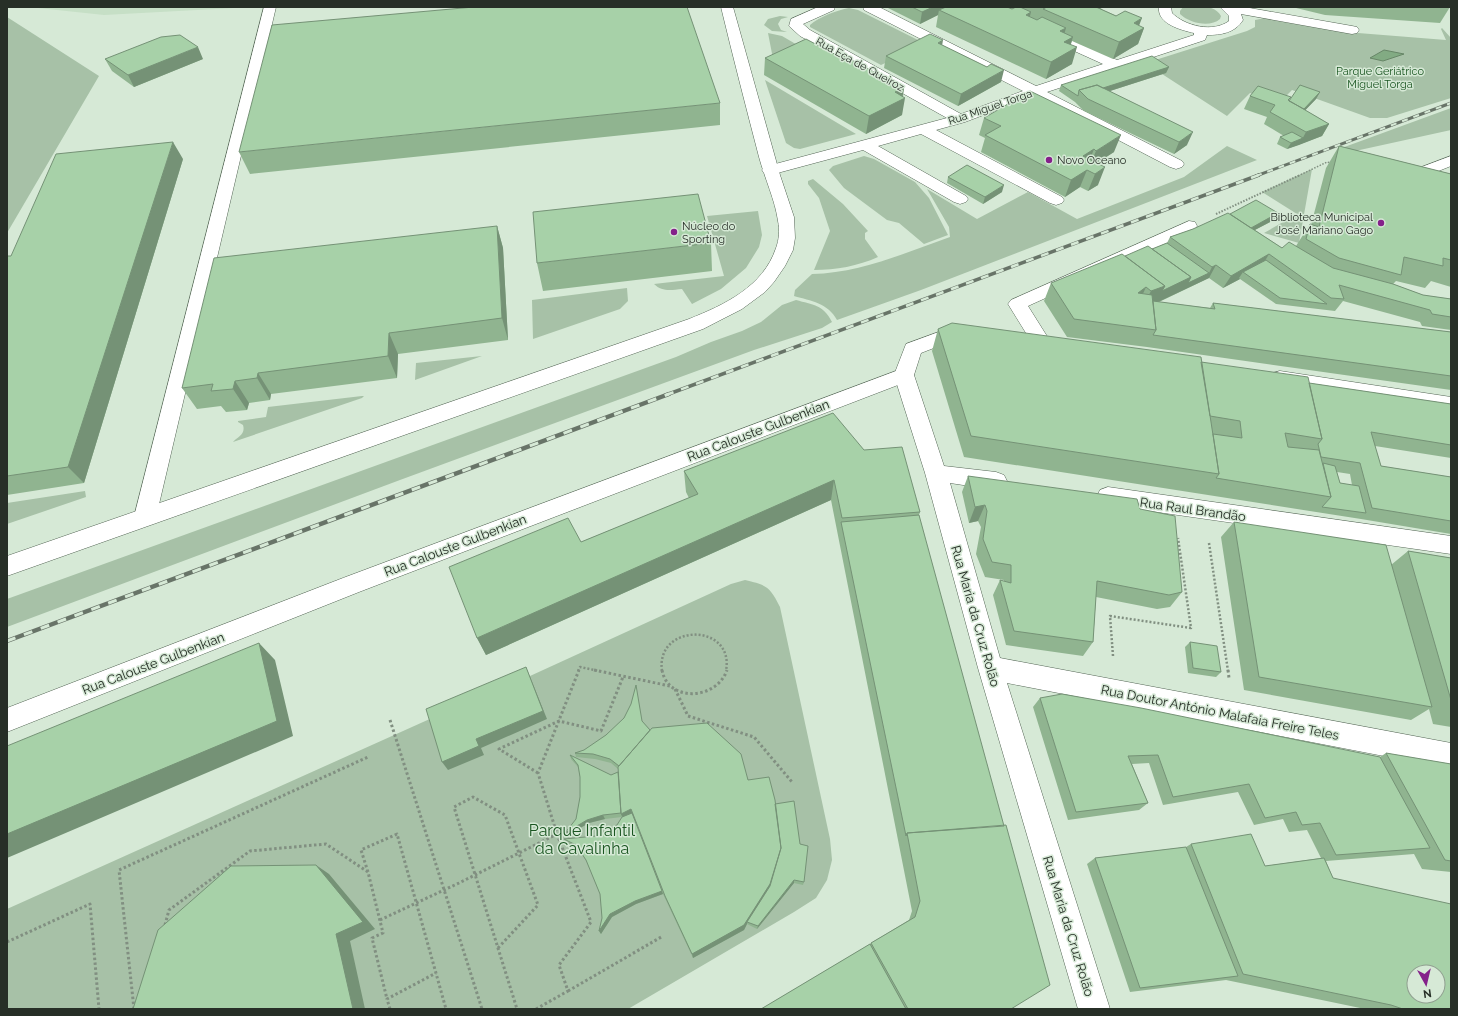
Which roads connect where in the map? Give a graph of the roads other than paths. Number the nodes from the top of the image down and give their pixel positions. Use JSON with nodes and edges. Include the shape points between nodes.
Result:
{"nodes":[{"id":1,"x":270,"y":7,"type":"edge"},
{"id":2,"x":727,"y":7,"type":"edge"},
{"id":3,"x":829,"y":7,"type":"edge"},
{"id":4,"x":869,"y":7,"type":"edge"},
{"id":5,"x":1160,"y":8,"type":"edge"},
{"id":6,"x":1227,"y":8,"type":"edge"},
{"id":7,"x":1030,"y":26,"type":"edge"},
{"id":8,"x":1201,"y":30,"type":"junction"},
{"id":9,"x":1352,"y":30,"type":"dead end"},
{"id":10,"x":1117,"y":65,"type":"junction"},
{"id":11,"x":1035,"y":91,"type":"junction"},
{"id":12,"x":960,"y":119,"type":"junction"},
{"id":13,"x":923,"y":129,"type":"junction"},
{"id":14,"x":866,"y":145,"type":"junction"},
{"id":15,"x":1451,"y":161,"type":"edge"},
{"id":16,"x":1176,"y":164,"type":"dead end"},
{"id":17,"x":770,"y":170,"type":"junction"},
{"id":18,"x":1425,"y":171,"type":"edge"},
{"id":19,"x":960,"y":199,"type":"dead end"},
{"id":20,"x":1056,"y":200,"type":"edge"},
{"id":21,"x":1189,"y":226,"type":"road end"},
{"id":22,"x":986,"y":336,"type":"edge"},
{"id":23,"x":1010,"y":338,"type":"edge"},
{"id":24,"x":904,"y":375,"type":"junction"},
{"id":25,"x":1262,"y":375,"type":"edge"},
{"id":26,"x":1451,"y":404,"type":"edge"},
{"id":27,"x":936,"y":473,"type":"junction"},
{"id":28,"x":1013,"y":483,"type":"edge"},
{"id":29,"x":1089,"y":494,"type":"edge"},
{"id":30,"x":145,"y":517,"type":"junction"},
{"id":31,"x":1451,"y":545,"type":"edge"},
{"id":32,"x":7,"y":566,"type":"edge"},
{"id":33,"x":990,"y":668,"type":"junction"},
{"id":34,"x":7,"y":720,"type":"edge"},
{"id":35,"x":1451,"y":756,"type":"edge"},
{"id":36,"x":1094,"y":1009,"type":"edge"}],
"edges":[{"from":1,"to":30,"type":"street"},
{"from":2,"to":17,"type":"street"},
{"from":3,"to":12,"type":"street","name":"Rua Eça de Queiroz","via":[[796,22],[796,26]]},
{"from":4,"to":11,"type":"street"},
{"from":5,"to":8,"type":"street","via":[[1172,20]]},
{"from":6,"to":8,"type":"street","via":[[1237,18],[1236,23],[1231,27],[1213,31]]},
{"from":6,"to":9,"type":"street"},
{"from":7,"to":10,"type":"street"},
{"from":8,"to":10,"type":"street","name":"Rua Miguel Torga","via":[[1200,37]]},
{"from":10,"to":11,"type":"street","name":"Rua Miguel Torga"},
{"from":11,"to":12,"type":"street","name":"Rua Miguel Torga"},
{"from":11,"to":16,"type":"street"},
{"from":12,"to":13,"type":"street","name":"Rua Miguel Torga"},
{"from":13,"to":14,"type":"street","name":"Rua Miguel Torga"},
{"from":13,"to":20,"type":"street"},
{"from":14,"to":17,"type":"street","name":"Rua Miguel Torga"},
{"from":14,"to":19,"type":"street"},
{"from":15,"to":18,"type":"street"},
{"from":17,"to":30,"type":"street","via":[[787,222],[784,253],[764,283],[727,311]]},
{"from":21,"to":23,"type":"street","via":[[1017,304],[1049,342]]},
{"from":22,"to":24,"type":"street","via":[[955,332],[913,349]]},
{"from":24,"to":27,"type":"street","name":"Rua Maria da Cruz Rolão"},
{"from":24,"to":34,"type":"street","name":"Rua Calouste Gulbenkian","via":[[358,582]]},
{"from":25,"to":26,"type":"street"},
{"from":27,"to":28,"type":"street"},
{"from":27,"to":33,"type":"street","name":"Rua Maria da Cruz Rolão"},
{"from":29,"to":31,"type":"street","name":"Rua Raul Brandão"},
{"from":30,"to":32,"type":"street"},
{"from":33,"to":35,"type":"street","name":"Rua Doutor António Malafaia Freire Teles"},
{"from":33,"to":36,"type":"street","name":"Rua Maria da Cruz Rolão"}]}
